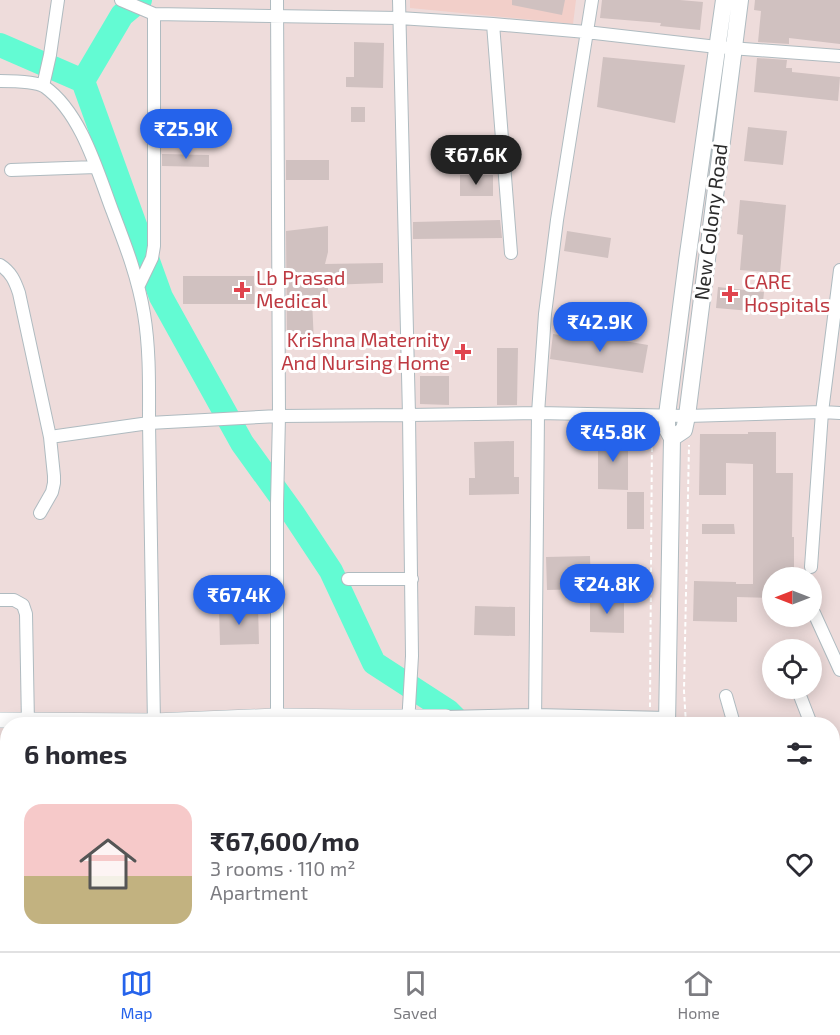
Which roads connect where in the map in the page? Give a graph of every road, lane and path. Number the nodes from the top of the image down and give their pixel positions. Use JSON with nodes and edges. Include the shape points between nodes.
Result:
{"nodes":[{"id":1,"x":58,"y":0,"type":"edge"},
{"id":2,"x":121,"y":0,"type":"edge"},
{"id":3,"x":277,"y":0,"type":"edge"},
{"id":4,"x":399,"y":0,"type":"edge"},
{"id":5,"x":592,"y":0,"type":"edge"},
{"id":6,"x":724,"y":0,"type":"edge"},
{"id":7,"x":740,"y":0,"type":"edge"},
{"id":8,"x":149,"y":13,"type":"junction"},
{"id":9,"x":277,"y":16,"type":"junction"},
{"id":10,"x":399,"y":18,"type":"junction"},
{"id":11,"x":492,"y":24,"type":"junction"},
{"id":12,"x":586,"y":32,"type":"junction"},
{"id":13,"x":725,"y":47,"type":"junction"},
{"id":14,"x":840,"y":56,"type":"edge"},
{"id":15,"x":0,"y":81,"type":"edge"},
{"id":16,"x":44,"y":82,"type":"junction"},
{"id":17,"x":96,"y":167,"type":"junction"},
{"id":18,"x":11,"y":170,"type":"dead end"},
{"id":19,"x":511,"y":253,"type":"dead end"},
{"id":20,"x":0,"y":265,"type":"edge"},
{"id":21,"x":840,"y":270,"type":"edge"},
{"id":22,"x":141,"y":281,"type":"junction"},
{"id":23,"x":822,"y":412,"type":"junction"},
{"id":24,"x":840,"y":412,"type":"edge"},
{"id":25,"x":538,"y":413,"type":"junction"},
{"id":26,"x":409,"y":415,"type":"junction"},
{"id":27,"x":667,"y":415,"type":"junction"},
{"id":28,"x":279,"y":416,"type":"junction"},
{"id":29,"x":687,"y":416,"type":"junction"},
{"id":30,"x":149,"y":423,"type":"junction"},
{"id":31,"x":50,"y":437,"type":"junction"},
{"id":32,"x":672,"y":438,"type":"junction"},
{"id":33,"x":40,"y":513,"type":"dead end"},
{"id":34,"x":810,"y":567,"type":"dead end"},
{"id":35,"x":348,"y":579,"type":"dead end"},
{"id":36,"x":411,"y":579,"type":"junction"},
{"id":37,"x":0,"y":600,"type":"edge"},
{"id":38,"x":822,"y":627,"type":"edge"},
{"id":39,"x":837,"y":655,"type":"edge"},
{"id":40,"x":840,"y":670,"type":"edge"},
{"id":41,"x":726,"y":696,"type":"dead end"},
{"id":42,"x":801,"y":699,"type":"edge"},
{"id":43,"x":409,"y":714,"type":"edge"},
{"id":44,"x":28,"y":717,"type":"edge"},
{"id":45,"x":154,"y":717,"type":"edge"},
{"id":46,"x":277,"y":717,"type":"edge"},
{"id":47,"x":343,"y":717,"type":"edge"},
{"id":48,"x":446,"y":717,"type":"joint"},
{"id":49,"x":470,"y":717,"type":"edge"},
{"id":50,"x":535,"y":717,"type":"edge"},
{"id":51,"x":667,"y":717,"type":"edge"},
{"id":52,"x":732,"y":717,"type":"edge"},
{"id":53,"x":808,"y":717,"type":"edge"}],
"edges":[{"from":1,"to":16,"type":"street"},
{"from":2,"to":8,"type":"street"},
{"from":3,"to":9,"type":"street"},
{"from":4,"to":10,"type":"street"},
{"from":5,"to":12,"type":"street"},
{"from":6,"to":13,"type":"main road","name":"New Colony Road"},
{"from":7,"to":13,"type":"main road","name":"New Colony Road"},
{"from":8,"to":9,"type":"street"},
{"from":8,"to":22,"type":"street","via":[[154,246]]},
{"from":9,"to":10,"type":"street"},
{"from":9,"to":28,"type":"street"},
{"from":10,"to":11,"type":"street"},
{"from":10,"to":26,"type":"street"},
{"from":11,"to":12,"type":"street"},
{"from":11,"to":19,"type":"street"},
{"from":12,"to":13,"type":"street"},
{"from":12,"to":25,"type":"street","via":[[550,269]]},
{"from":13,"to":14,"type":"street"},
{"from":13,"to":27,"type":"main road","name":"New Colony Road","via":[[685,272]]},
{"from":13,"to":29,"type":"main road","name":"New Colony Road"},
{"from":15,"to":16,"type":"street"},
{"from":16,"to":17,"type":"street","via":[[73,117]]},
{"from":17,"to":18,"type":"street"},
{"from":17,"to":22,"type":"street"},
{"from":20,"to":31,"type":"street","via":[[9,271],[19,292]]},
{"from":21,"to":23,"type":"street"},
{"from":22,"to":30,"type":"street"},
{"from":23,"to":24,"type":"street"},
{"from":23,"to":29,"type":"street"},
{"from":23,"to":34,"type":"street"},
{"from":25,"to":26,"type":"street"},
{"from":25,"to":27,"type":"street"},
{"from":25,"to":50,"type":"street"},
{"from":26,"to":28,"type":"street"},
{"from":26,"to":36,"type":"street"},
{"from":27,"to":29,"type":"street"},
{"from":27,"to":32,"type":"main road","name":"New Colony Road"},
{"from":28,"to":30,"type":"street"},
{"from":28,"to":46,"type":"street"},
{"from":29,"to":32,"type":"main road","name":"New Colony Road","via":[[684,430]]},
{"from":30,"to":31,"type":"street"},
{"from":30,"to":45,"type":"street"},
{"from":31,"to":33,"type":"street","via":[[54,483]]},
{"from":32,"to":51,"type":"main road","name":"New Colony Road"},
{"from":35,"to":36,"type":"street"},
{"from":36,"to":43,"type":"street"},
{"from":37,"to":44,"type":"street","via":[[14,600],[26,614]]},
{"from":38,"to":39,"type":"street"},
{"from":39,"to":40,"type":"street"},
{"from":41,"to":52,"type":"street"},
{"from":42,"to":53,"type":"street"},
{"from":43,"to":47,"type":"street"},
{"from":43,"to":48,"type":"street"},
{"from":48,"to":49,"type":"street"}]}
